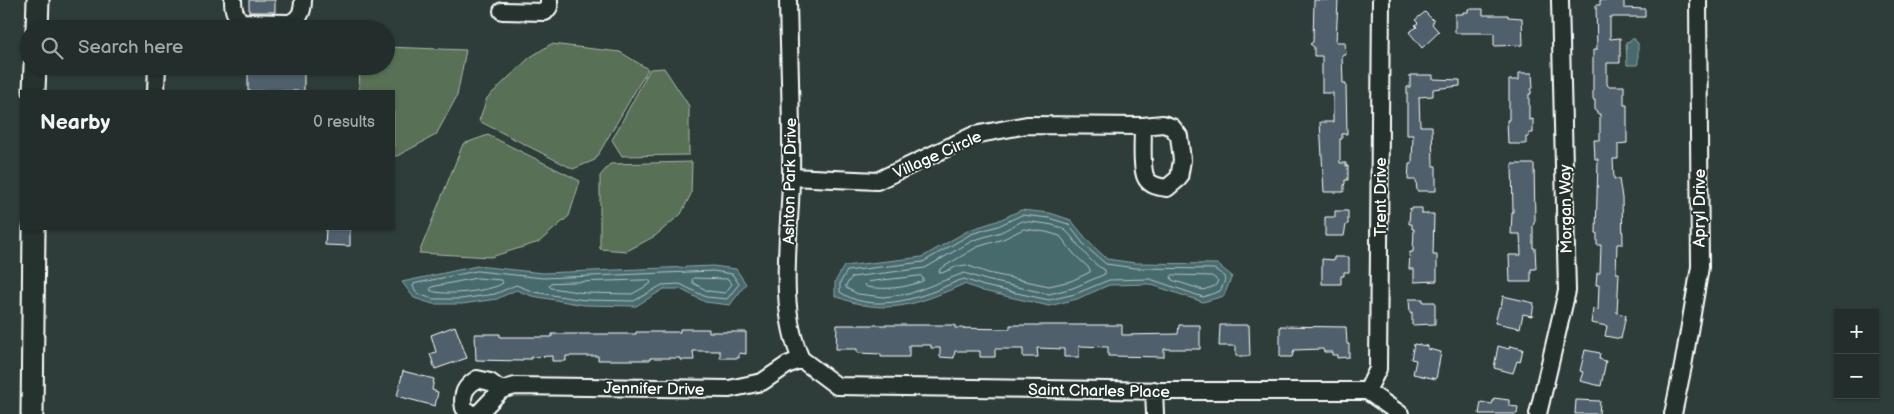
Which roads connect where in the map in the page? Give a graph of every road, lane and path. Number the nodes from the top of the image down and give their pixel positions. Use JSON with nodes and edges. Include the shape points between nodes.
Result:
{"nodes":[{"id":1,"x":38,"y":0,"type":"edge"},
{"id":2,"x":233,"y":0,"type":"edge"},
{"id":3,"x":303,"y":0,"type":"edge"},
{"id":4,"x":549,"y":0,"type":"edge"},
{"id":5,"x":788,"y":0,"type":"edge"},
{"id":6,"x":1381,"y":0,"type":"edge"},
{"id":7,"x":1560,"y":0,"type":"edge"},
{"id":8,"x":1698,"y":0,"type":"edge"},
{"id":9,"x":502,"y":11,"type":"dead end"},
{"id":10,"x":37,"y":20,"type":"edge"},
{"id":11,"x":239,"y":20,"type":"edge"},
{"id":12,"x":297,"y":20,"type":"edge"},
{"id":13,"x":35,"y":75,"type":"edge"},
{"id":14,"x":156,"y":75,"type":"edge"},
{"id":15,"x":34,"y":90,"type":"edge"},
{"id":16,"x":156,"y":90,"type":"edge"},
{"id":17,"x":1143,"y":126,"type":"dead end"},
{"id":18,"x":791,"y":177,"type":"junction"},
{"id":19,"x":34,"y":230,"type":"edge"},
{"id":20,"x":801,"y":359,"type":"junction"},
{"id":21,"x":501,"y":390,"type":"junction"},
{"id":22,"x":1154,"y":390,"type":"junction"},
{"id":23,"x":1367,"y":391,"type":"junction"},
{"id":24,"x":32,"y":414,"type":"edge"},
{"id":25,"x":472,"y":414,"type":"edge"},
{"id":26,"x":478,"y":414,"type":"edge"},
{"id":27,"x":1155,"y":414,"type":"edge"},
{"id":28,"x":1400,"y":414,"type":"edge"},
{"id":29,"x":1538,"y":414,"type":"edge"},
{"id":30,"x":1674,"y":414,"type":"edge"}],
"edges":[{"from":1,"to":10,"type":"main road"},
{"from":2,"to":11,"type":"street","via":[[233,10]]},
{"from":3,"to":12,"type":"street","via":[[301,15]]},
{"from":4,"to":9,"type":"street","via":[[545,12]]},
{"from":5,"to":18,"type":"street","name":"Ashton Park Drive"},
{"from":6,"to":23,"type":"street","name":"Trent Drive","via":[[1378,368]]},
{"from":7,"to":29,"type":"street","name":"Morgan Way","via":[[1567,291]]},
{"from":8,"to":30,"type":"street","name":"Apryl Drive","via":[[1700,267]]},
{"from":13,"to":15,"type":"main road"},
{"from":14,"to":16,"type":"street"},
{"from":17,"to":18,"type":"street","name":"Village Circle","via":[[1026,124],[974,135],[876,181]]},
{"from":18,"to":20,"type":"street","name":"Ashton Park Drive","via":[[787,294],[795,346]]},
{"from":19,"to":24,"type":"main road"},
{"from":20,"to":21,"type":"street","name":"Jennifer Drive","via":[[762,382],[729,389],[515,386]]},
{"from":20,"to":22,"type":"street","name":"Saint Charles Place","via":[[837,386]]},
{"from":21,"to":25,"type":"street","via":[[490,382],[476,379],[467,385],[462,397],[464,408]]},
{"from":21,"to":26,"type":"street"},
{"from":22,"to":23,"type":"street","name":"Saint Charles Place"},
{"from":22,"to":27,"type":"street"},
{"from":23,"to":28,"type":"street"}]}
